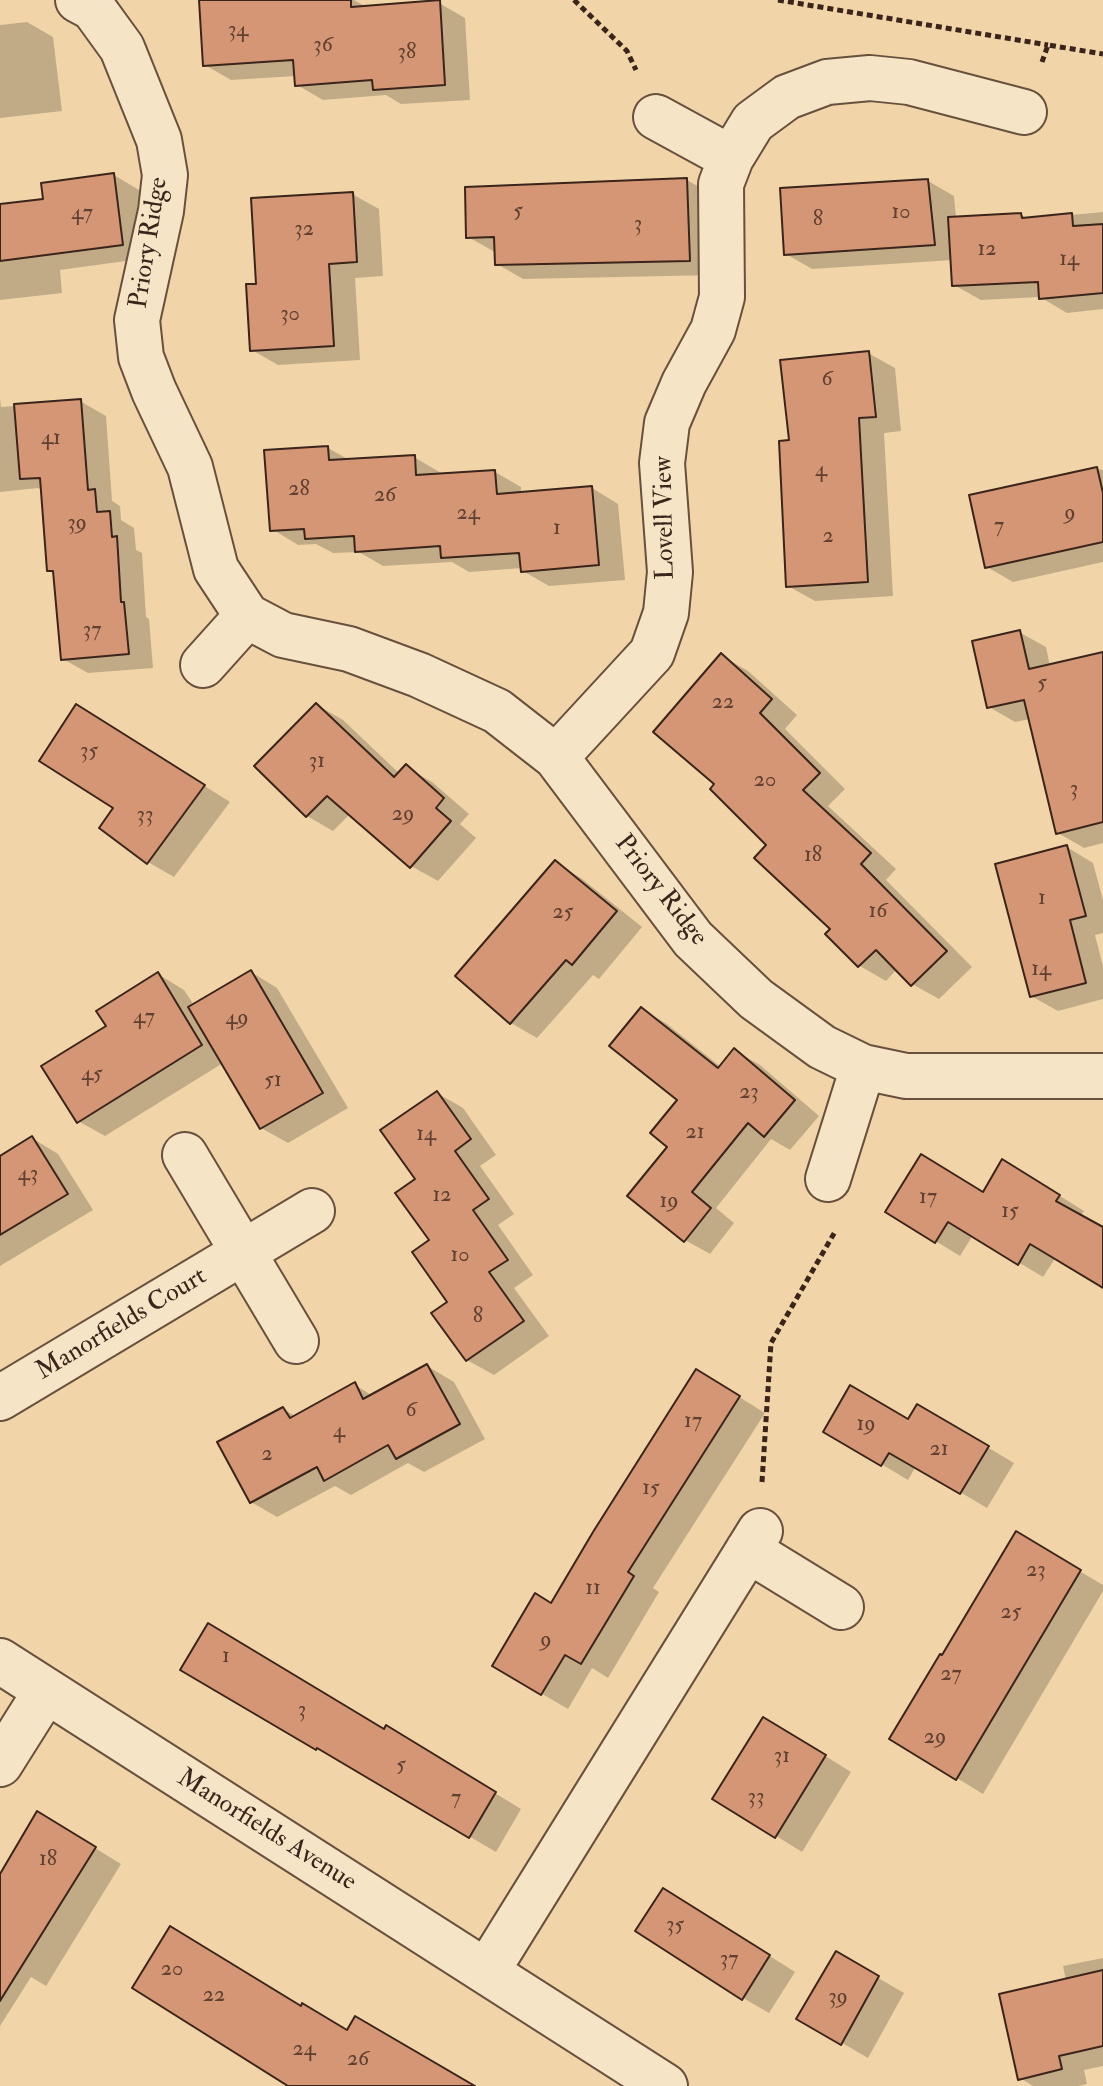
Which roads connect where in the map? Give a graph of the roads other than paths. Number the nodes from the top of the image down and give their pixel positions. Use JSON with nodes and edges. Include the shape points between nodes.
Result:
{"nodes":[{"id":1,"x":91,"y":3,"type":"edge"},
{"id":2,"x":1024,"y":112,"type":"dead end"},
{"id":3,"x":656,"y":117,"type":"road end"},
{"id":4,"x":731,"y":158,"type":"junction"},
{"id":5,"x":247,"y":616,"type":"junction"},
{"id":6,"x":203,"y":665,"type":"dead end"},
{"id":7,"x":556,"y":757,"type":"junction"},
{"id":8,"x":863,"y":1067,"type":"junction"},
{"id":9,"x":1103,"y":1076,"type":"edge"},
{"id":10,"x":185,"y":1155,"type":"dead end"},
{"id":11,"x":828,"y":1179,"type":"road end"},
{"id":12,"x":312,"y":1211,"type":"dead end"},
{"id":13,"x":243,"y":1252,"type":"junction"},
{"id":14,"x":296,"y":1341,"type":"dead end"},
{"id":15,"x":0,"y":1398,"type":"edge"},
{"id":16,"x":841,"y":1607,"type":"dead end"},
{"id":17,"x":0,"y":1661,"type":"edge"},
{"id":18,"x":46,"y":1691,"type":"junction"},
{"id":19,"x":0,"y":1764,"type":"edge"},
{"id":20,"x":487,"y":1971,"type":"junction"},
{"id":21,"x":665,"y":2086,"type":"edge"}],
"edges":[{"from":1,"to":5,"type":"street","name":"Priory Ridge","via":[[122,48],[159,140],[165,175],[137,320],[141,357],[190,467],[216,569]]},
{"from":2,"to":4,"type":"street","name":"Lovell View","via":[[909,82],[827,82],[787,97],[753,122]]},
{"from":3,"to":4,"type":"street"},
{"from":4,"to":7,"type":"street","name":"Lovell View","via":[[721,184],[722,297],[713,330],[667,423],[663,450],[670,572],[666,613],[652,653]]},
{"from":5,"to":6,"type":"street"},
{"from":5,"to":7,"type":"street","name":"Priory Ridge","via":[[283,635],[349,649],[419,675],[497,711]]},
{"from":7,"to":8,"type":"street","name":"Priory Ridge","via":[[693,939],[756,999],[822,1047]]},
{"from":8,"to":9,"type":"street","name":"Priory Ridge","via":[[906,1076]]},
{"from":8,"to":11,"type":"street"},
{"from":10,"to":13,"type":"street"},
{"from":12,"to":13,"type":"street","name":"Manorfields Court"},
{"from":13,"to":14,"type":"street"},
{"from":13,"to":15,"type":"street","name":"Manorfields Court"},
{"from":16,"to":20,"type":"street","via":[[754,1540]]},
{"from":17,"to":18,"type":"street","name":"Manorfields Avenue"},
{"from":18,"to":19,"type":"street"},
{"from":18,"to":20,"type":"street","name":"Manorfields Avenue"},
{"from":20,"to":21,"type":"street","name":"Manorfields Avenue"}]}
